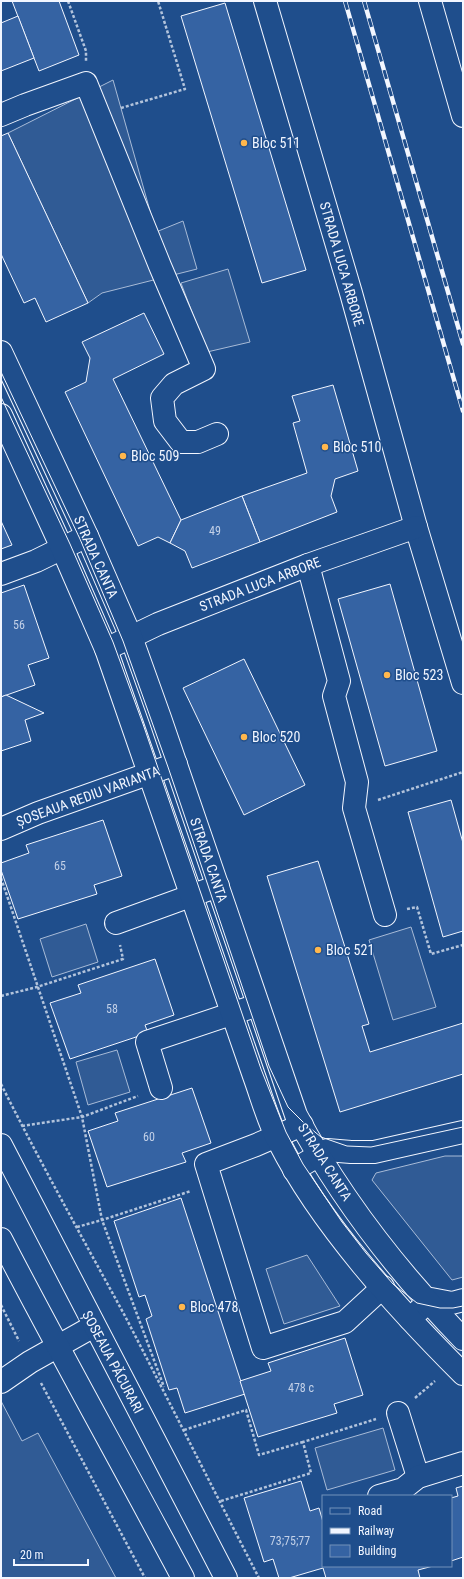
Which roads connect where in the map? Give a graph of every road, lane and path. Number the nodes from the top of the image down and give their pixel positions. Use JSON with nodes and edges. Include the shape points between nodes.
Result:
{"nodes":[{"id":1,"x":68,"y":1,"type":"edge"},
{"id":2,"x":158,"y":1,"type":"edge"},
{"id":3,"x":266,"y":1,"type":"edge"},
{"id":4,"x":430,"y":1,"type":"edge"},
{"id":5,"x":86,"y":83,"type":"junction"},
{"id":6,"x":1,"y":115,"type":"edge"},
{"id":7,"x":98,"y":115,"type":"junction"},
{"id":8,"x":463,"y":116,"type":"edge"},
{"id":9,"x":1,"y":352,"type":"edge"},
{"id":10,"x":1,"y":415,"type":"edge"},
{"id":11,"x":217,"y":434,"type":"dead end"},
{"id":12,"x":416,"y":527,"type":"junction"},
{"id":13,"x":87,"y":536,"type":"junction"},
{"id":14,"x":62,"y":548,"type":"junction"},
{"id":15,"x":308,"y":565,"type":"junction"},
{"id":16,"x":1,"y":574,"type":"edge"},
{"id":17,"x":131,"y":637,"type":"junction"},
{"id":18,"x":106,"y":649,"type":"junction"},
{"id":19,"x":463,"y":683,"type":"edge"},
{"id":20,"x":176,"y":764,"type":"junction"},
{"id":21,"x":463,"y":772,"type":"edge"},
{"id":22,"x":150,"y":773,"type":"junction"},
{"id":23,"x":354,"y":808,"type":"junction"},
{"id":24,"x":1,"y":829,"type":"edge"},
{"id":25,"x":1,"y":878,"type":"edge"},
{"id":26,"x":218,"y":886,"type":"junction"},
{"id":27,"x":192,"y":896,"type":"junction"},
{"id":28,"x":385,"y":915,"type":"joint"},
{"id":29,"x":116,"y":923,"type":"joint"},
{"id":30,"x":463,"y":945,"type":"edge"},
{"id":31,"x":37,"y":987,"type":"junction"},
{"id":32,"x":1,"y":996,"type":"edge"},
{"id":33,"x":258,"y":1005,"type":"junction"},
{"id":34,"x":233,"y":1014,"type":"junction"},
{"id":35,"x":1,"y":1084,"type":"edge"},
{"id":36,"x":161,"y":1088,"type":"joint"},
{"id":37,"x":82,"y":1117,"type":"junction"},
{"id":38,"x":302,"y":1125,"type":"junction"},
{"id":39,"x":22,"y":1126,"type":"junction"},
{"id":40,"x":463,"y":1132,"type":"edge"},
{"id":41,"x":276,"y":1136,"type":"junction"},
{"id":42,"x":1,"y":1145,"type":"edge"},
{"id":43,"x":318,"y":1155,"type":"junction"},
{"id":44,"x":294,"y":1170,"type":"junction"},
{"id":45,"x":212,"y":1183,"type":"junction"},
{"id":46,"x":102,"y":1220,"type":"junction"},
{"id":47,"x":77,"y":1226,"type":"junction"},
{"id":48,"x":1,"y":1239,"type":"edge"},
{"id":49,"x":383,"y":1287,"type":"junction"},
{"id":50,"x":463,"y":1300,"type":"edge"},
{"id":51,"x":428,"y":1302,"type":"junction"},
{"id":52,"x":1,"y":1305,"type":"edge"},
{"id":53,"x":410,"y":1319,"type":"junction"},
{"id":54,"x":94,"y":1326,"type":"junction"},
{"id":55,"x":463,"y":1339,"type":"edge"},
{"id":56,"x":57,"y":1347,"type":"junction"},
{"id":57,"x":30,"y":1362,"type":"junction"},
{"id":58,"x":463,"y":1374,"type":"edge"},
{"id":59,"x":440,"y":1376,"type":"dead end"},
{"id":60,"x":1,"y":1382,"type":"edge"},
{"id":61,"x":168,"y":1398,"type":"junction"},
{"id":62,"x":398,"y":1413,"type":"junction"},
{"id":63,"x":184,"y":1430,"type":"junction"},
{"id":64,"x":303,"y":1442,"type":"junction"},
{"id":65,"x":463,"y":1464,"type":"edge"},
{"id":66,"x":418,"y":1477,"type":"junction"},
{"id":67,"x":382,"y":1495,"type":"edge"},
{"id":68,"x":221,"y":1501,"type":"junction"},
{"id":69,"x":145,"y":1578,"type":"edge"},
{"id":70,"x":183,"y":1578,"type":"edge"},
{"id":71,"x":226,"y":1578,"type":"edge"},
{"id":72,"x":259,"y":1578,"type":"edge"}],
"edges":[{"from":1,"to":5,"type":"path","via":[[86,51]]},
{"from":2,"to":7,"type":"path","via":[[185,89]]},
{"from":3,"to":12,"type":"main road","name":"STRADA LUCA ARBORE"},
{"from":4,"to":8,"type":"main road"},
{"from":5,"to":6,"type":"main road"},
{"from":5,"to":7,"type":"main road"},
{"from":7,"to":11,"type":"main road","via":[[204,369],[174,384],[162,398],[165,421],[181,442],[198,442]]},
{"from":9,"to":13,"type":"main road","name":"STRADA CANTA"},
{"from":10,"to":14,"type":"main road","name":"STRADA CANTA"},
{"from":12,"to":15,"type":"main road","name":"STRADA LUCA ARBORE"},
{"from":12,"to":19,"type":"main road","name":"STRADA LUCA ARBORE"},
{"from":13,"to":14,"type":"main road"},
{"from":13,"to":17,"type":"main road","name":"STRADA CANTA"},
{"from":14,"to":16,"type":"main road"},
{"from":14,"to":18,"type":"main road","name":"STRADA CANTA"},
{"from":15,"to":17,"type":"main road","name":"STRADA LUCA ARBORE"},
{"from":15,"to":23,"type":"main road","via":[[339,681],[334,696],[357,782]]},
{"from":17,"to":18,"type":"main road","name":"STRADA LUCA ARBORE"},
{"from":17,"to":20,"type":"main road","name":"STRADA CANTA"},
{"from":18,"to":22,"type":"main road","name":"STRADA CANTA"},
{"from":20,"to":22,"type":"main road","name":"ȘOSEAUA REDIU VARIANTA"},
{"from":20,"to":26,"type":"main road","name":"STRADA CANTA"},
{"from":21,"to":23,"type":"path"},
{"from":22,"to":24,"type":"main road","name":"ȘOSEAUA REDIU VARIANTA"},
{"from":22,"to":27,"type":"main road","name":"STRADA CANTA"},
{"from":23,"to":28,"type":"main road"},
{"from":25,"to":31,"type":"path"},
{"from":26,"to":27,"type":"main road"},
{"from":26,"to":33,"type":"main road","name":"STRADA CANTA"},
{"from":27,"to":29,"type":"main road"},
{"from":27,"to":34,"type":"main road","name":"STRADA CANTA"},
{"from":28,"to":30,"type":"path","via":[[417,907],[431,954]]},
{"from":29,"to":31,"type":"path","via":[[123,959]]},
{"from":31,"to":32,"type":"path"},
{"from":31,"to":37,"type":"path"},
{"from":33,"to":34,"type":"main road"},
{"from":33,"to":38,"type":"main road","name":"STRADA CANTA","via":[[286,1088]]},
{"from":34,"to":36,"type":"main road","via":[[147,1042]]},
{"from":34,"to":41,"type":"main road","name":"STRADA CANTA"},
{"from":35,"to":39,"type":"path"},
{"from":36,"to":37,"type":"path"},
{"from":37,"to":39,"type":"path"},
{"from":37,"to":46,"type":"path"},
{"from":38,"to":41,"type":"main road"},
{"from":38,"to":43,"type":"main road","name":"STRADA CANTA"},
{"from":39,"to":47,"type":"path"},
{"from":40,"to":43,"type":"main road","via":[[374,1152],[327,1150]]},
{"from":41,"to":44,"type":"main road","name":"STRADA CANTA"},
{"from":41,"to":45,"type":"main road","via":[[206,1164]]},
{"from":42,"to":54,"type":"main road","name":"ȘOSEAUA PĂCURARI"},
{"from":43,"to":44,"type":"main road"},
{"from":43,"to":51,"type":"main road","name":"STRADA CANTA","via":[[381,1246]]},
{"from":44,"to":49,"type":"main road","name":"STRADA CANTA","via":[[345,1242]]},
{"from":45,"to":46,"type":"path"},
{"from":45,"to":49,"type":"main road","via":[[263,1348],[345,1322]]},
{"from":46,"to":47,"type":"path"},
{"from":46,"to":61,"type":"path"},
{"from":47,"to":61,"type":"path"},
{"from":48,"to":56,"type":"main road"},
{"from":49,"to":53,"type":"main road","name":"STRADA CANTA"},
{"from":50,"to":51,"type":"main road","via":[[452,1303],[431,1299]]},
{"from":51,"to":53,"type":"main road"},
{"from":51,"to":55,"type":"main road","name":"STRADA CANTA"},
{"from":52,"to":57,"type":"path"},
{"from":53,"to":58,"type":"main road","name":"STRADA CANTA"},
{"from":54,"to":56,"type":"main road"},
{"from":54,"to":71,"type":"main road","name":"ȘOSEAUA PĂCURARI"},
{"from":56,"to":57,"type":"main road"},
{"from":56,"to":70,"type":"main road"},
{"from":57,"to":60,"type":"main road"},
{"from":57,"to":69,"type":"path"},
{"from":59,"to":62,"type":"path"},
{"from":61,"to":63,"type":"path"},
{"from":62,"to":64,"type":"path"},
{"from":62,"to":66,"type":"main road"},
{"from":63,"to":64,"type":"path","via":[[246,1410],[259,1455]]},
{"from":63,"to":68,"type":"path"},
{"from":64,"to":68,"type":"path","via":[[311,1473]]},
{"from":65,"to":66,"type":"main road"},
{"from":66,"to":67,"type":"main road","via":[[403,1489]]},
{"from":68,"to":72,"type":"path"}]}
